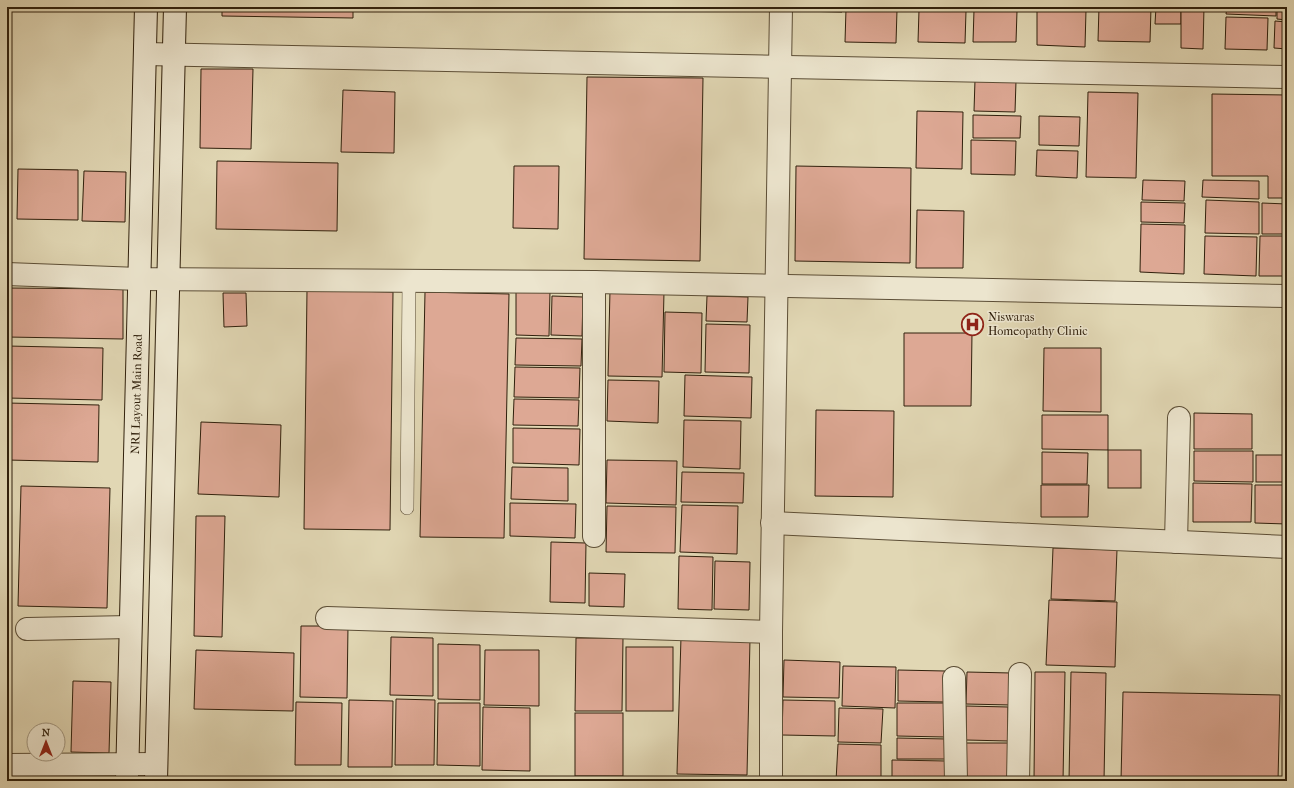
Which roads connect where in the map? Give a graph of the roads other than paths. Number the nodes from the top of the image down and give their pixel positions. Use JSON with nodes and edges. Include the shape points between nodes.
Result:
{"nodes":[{"id":1,"x":146,"y":7,"type":"edge"},
{"id":2,"x":175,"y":7,"type":"edge"},
{"id":3,"x":781,"y":7,"type":"edge"},
{"id":4,"x":145,"y":54,"type":"junction"},
{"id":5,"x":174,"y":55,"type":"junction"},
{"id":6,"x":780,"y":67,"type":"junction"},
{"id":7,"x":1287,"y":78,"type":"edge"},
{"id":8,"x":7,"y":274,"type":"edge"},
{"id":9,"x":140,"y":280,"type":"junction"},
{"id":10,"x":168,"y":280,"type":"junction"},
{"id":11,"x":409,"y":282,"type":"junction"},
{"id":12,"x":594,"y":282,"type":"junction"},
{"id":13,"x":776,"y":285,"type":"junction"},
{"id":14,"x":1287,"y":296,"type":"edge"},
{"id":15,"x":1179,"y":418,"type":"dead end"},
{"id":16,"x":407,"y":508,"type":"dead end"},
{"id":17,"x":772,"y":523,"type":"junction"},
{"id":18,"x":594,"y":536,"type":"dead end"},
{"id":19,"x":1176,"y":542,"type":"junction"},
{"id":20,"x":1287,"y":547,"type":"edge"},
{"id":21,"x":327,"y":618,"type":"dead end"},
{"id":22,"x":130,"y":627,"type":"junction"},
{"id":23,"x":27,"y":629,"type":"dead end"},
{"id":24,"x":771,"y":632,"type":"junction"},
{"id":25,"x":1020,"y":674,"type":"dead end"},
{"id":26,"x":954,"y":678,"type":"dead end"},
{"id":27,"x":7,"y":765,"type":"edge"},
{"id":28,"x":156,"y":772,"type":"edge"},
{"id":29,"x":127,"y":773,"type":"edge"},
{"id":30,"x":771,"y":781,"type":"edge"},
{"id":31,"x":956,"y":781,"type":"edge"},
{"id":32,"x":1018,"y":781,"type":"edge"}],
"edges":[{"from":1,"to":4,"type":"street","name":"NRI Layout Main Road"},
{"from":2,"to":5,"type":"street"},
{"from":3,"to":6,"type":"street"},
{"from":4,"to":5,"type":"street"},
{"from":4,"to":9,"type":"street","name":"NRI Layout Main Road"},
{"from":5,"to":6,"type":"street"},
{"from":5,"to":10,"type":"street"},
{"from":6,"to":7,"type":"street"},
{"from":6,"to":13,"type":"street"},
{"from":8,"to":9,"type":"street"},
{"from":9,"to":10,"type":"street"},
{"from":9,"to":22,"type":"street","name":"NRI Layout Main Road"},
{"from":10,"to":11,"type":"street"},
{"from":10,"to":28,"type":"street"},
{"from":11,"to":12,"type":"street"},
{"from":11,"to":16,"type":"lane"},
{"from":12,"to":13,"type":"street"},
{"from":12,"to":18,"type":"street"},
{"from":13,"to":14,"type":"street"},
{"from":13,"to":17,"type":"street"},
{"from":15,"to":19,"type":"street"},
{"from":17,"to":19,"type":"street"},
{"from":17,"to":24,"type":"street"},
{"from":19,"to":20,"type":"street"},
{"from":21,"to":24,"type":"street"},
{"from":22,"to":23,"type":"street"},
{"from":22,"to":29,"type":"street","name":"NRI Layout Main Road"},
{"from":24,"to":30,"type":"street"},
{"from":25,"to":32,"type":"street"},
{"from":26,"to":31,"type":"street"},
{"from":27,"to":29,"type":"street"},
{"from":28,"to":29,"type":"street"}]}
